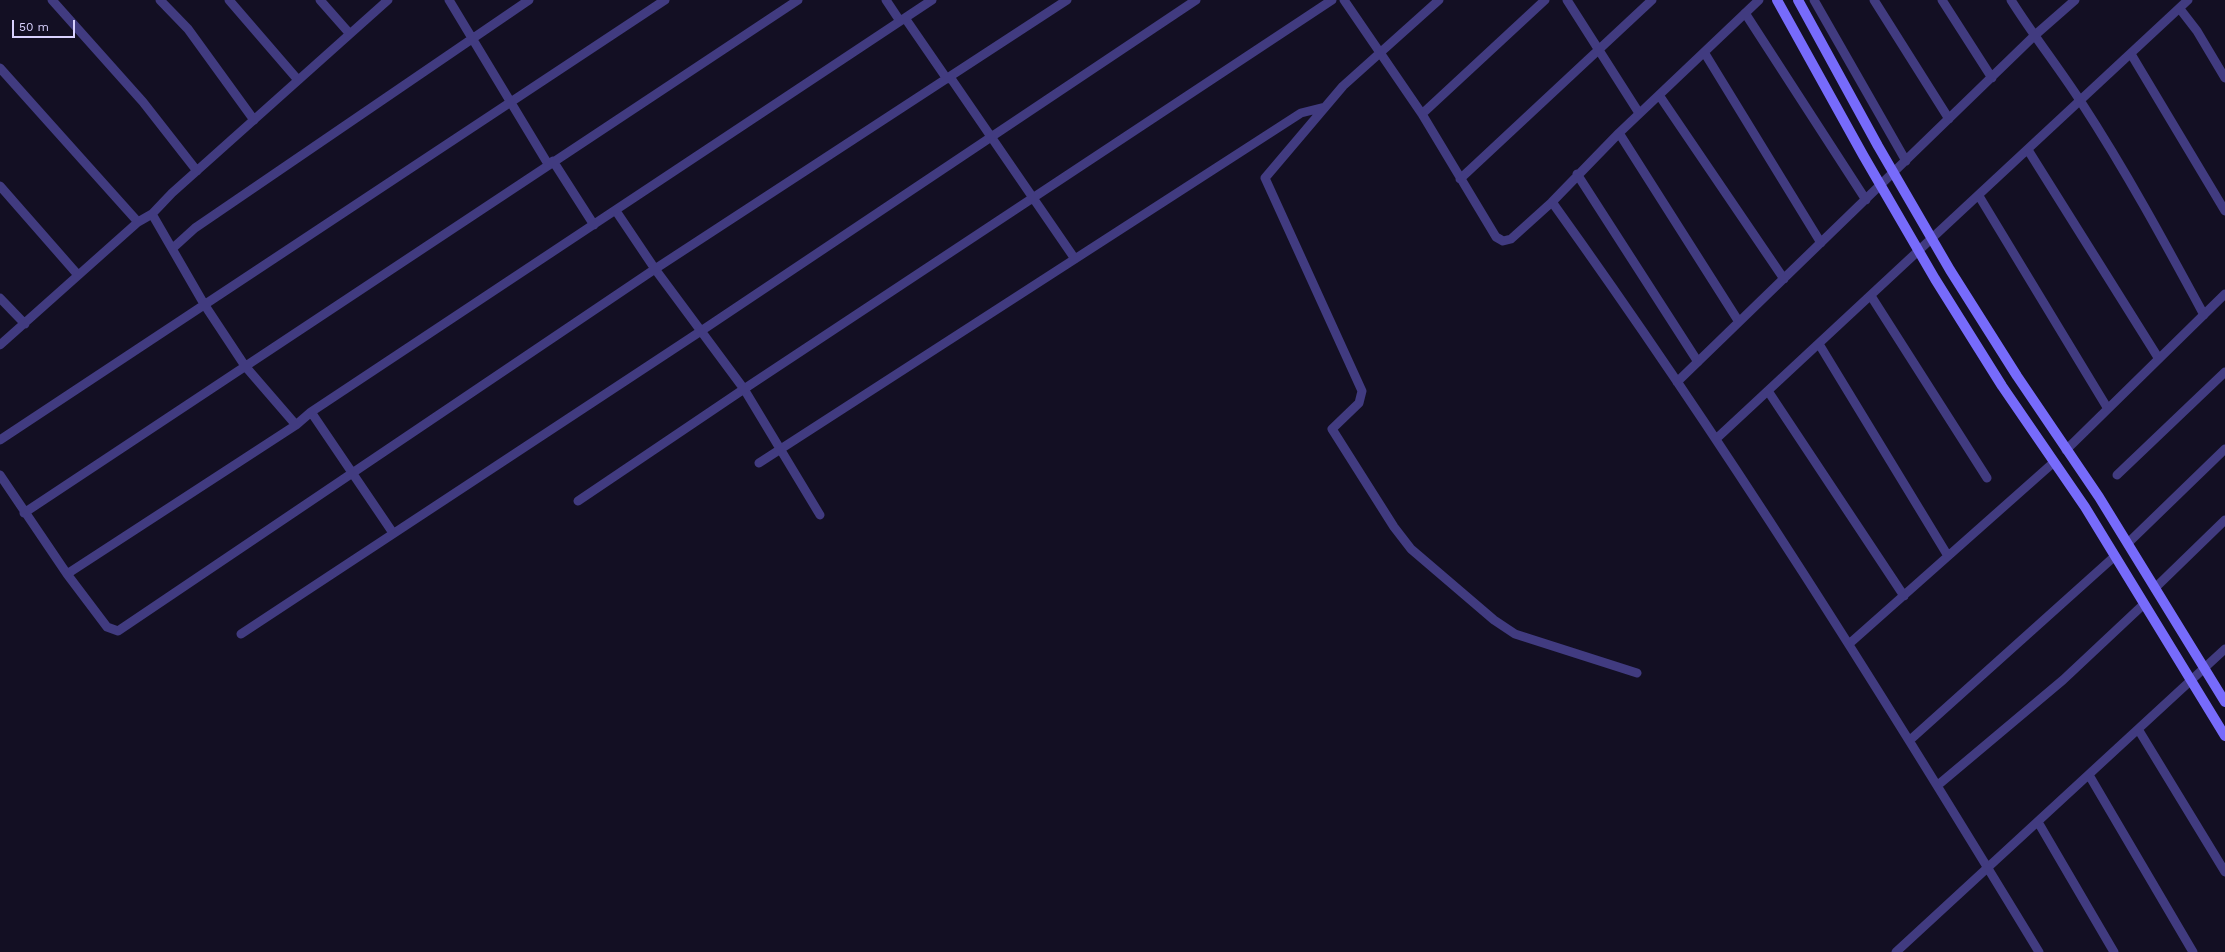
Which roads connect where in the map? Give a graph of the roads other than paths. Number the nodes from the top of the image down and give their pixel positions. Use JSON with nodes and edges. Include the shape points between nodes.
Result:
{"nodes":[{"id":1,"x":52,"y":0,"type":"edge"},
{"id":2,"x":160,"y":0,"type":"edge"},
{"id":3,"x":229,"y":0,"type":"edge"},
{"id":4,"x":320,"y":0,"type":"edge"},
{"id":5,"x":388,"y":0,"type":"edge"},
{"id":6,"x":449,"y":0,"type":"edge"},
{"id":7,"x":529,"y":0,"type":"edge"},
{"id":8,"x":665,"y":0,"type":"edge"},
{"id":9,"x":798,"y":0,"type":"edge"},
{"id":10,"x":886,"y":0,"type":"edge"},
{"id":11,"x":932,"y":0,"type":"edge"},
{"id":12,"x":1067,"y":0,"type":"edge"},
{"id":13,"x":1196,"y":0,"type":"edge"},
{"id":14,"x":1332,"y":0,"type":"edge"},
{"id":15,"x":1344,"y":0,"type":"edge"},
{"id":16,"x":1439,"y":0,"type":"edge"},
{"id":17,"x":1545,"y":0,"type":"edge"},
{"id":18,"x":1567,"y":0,"type":"edge"},
{"id":19,"x":1652,"y":0,"type":"edge"},
{"id":20,"x":1759,"y":0,"type":"edge"},
{"id":21,"x":1777,"y":0,"type":"edge"},
{"id":22,"x":1798,"y":0,"type":"edge"},
{"id":23,"x":1814,"y":0,"type":"edge"},
{"id":24,"x":1874,"y":0,"type":"edge"},
{"id":25,"x":1942,"y":0,"type":"edge"},
{"id":26,"x":2011,"y":0,"type":"edge"},
{"id":27,"x":2075,"y":0,"type":"edge"},
{"id":28,"x":2188,"y":0,"type":"edge"},
{"id":29,"x":2180,"y":9,"type":"junction"},
{"id":30,"x":1745,"y":13,"type":"junction"},
{"id":31,"x":903,"y":20,"type":"junction"},
{"id":32,"x":350,"y":34,"type":"junction"},
{"id":33,"x":2034,"y":36,"type":"junction"},
{"id":34,"x":473,"y":38,"type":"junction"},
{"id":35,"x":1600,"y":51,"type":"junction"},
{"id":36,"x":1704,"y":52,"type":"junction"},
{"id":37,"x":1380,"y":54,"type":"junction"},
{"id":38,"x":2131,"y":54,"type":"junction"},
{"id":39,"x":0,"y":68,"type":"edge"},
{"id":40,"x":948,"y":78,"type":"junction"},
{"id":41,"x":1992,"y":78,"type":"junction"},
{"id":42,"x":2225,"y":78,"type":"edge"},
{"id":43,"x":298,"y":80,"type":"junction"},
{"id":44,"x":1659,"y":95,"type":"junction"},
{"id":45,"x":2080,"y":100,"type":"junction"},
{"id":46,"x":512,"y":102,"type":"junction"},
{"id":47,"x":1325,"y":108,"type":"junction"},
{"id":48,"x":1639,"y":113,"type":"junction"},
{"id":49,"x":1422,"y":114,"type":"junction"},
{"id":50,"x":1949,"y":119,"type":"junction"},
{"id":51,"x":254,"y":120,"type":"junction"},
{"id":52,"x":1619,"y":133,"type":"junction"},
{"id":53,"x":992,"y":137,"type":"junction"},
{"id":54,"x":2028,"y":150,"type":"junction"},
{"id":55,"x":1906,"y":161,"type":"junction"},
{"id":56,"x":551,"y":162,"type":"junction"},
{"id":57,"x":197,"y":171,"type":"junction"},
{"id":58,"x":1894,"y":173,"type":"junction"},
{"id":59,"x":1577,"y":174,"type":"junction"},
{"id":60,"x":1460,"y":179,"type":"junction"},
{"id":61,"x":0,"y":186,"type":"edge"},
{"id":62,"x":1880,"y":186,"type":"junction"},
{"id":63,"x":1979,"y":196,"type":"junction"},
{"id":64,"x":1032,"y":200,"type":"junction"},
{"id":65,"x":1866,"y":200,"type":"junction"},
{"id":66,"x":1552,"y":202,"type":"junction"},
{"id":67,"x":616,"y":210,"type":"junction"},
{"id":68,"x":2225,"y":211,"type":"edge"},
{"id":69,"x":152,"y":214,"type":"junction"},
{"id":70,"x":138,"y":222,"type":"junction"},
{"id":71,"x":594,"y":225,"type":"junction"},
{"id":72,"x":1932,"y":239,"type":"junction"},
{"id":73,"x":1821,"y":243,"type":"junction"},
{"id":74,"x":173,"y":248,"type":"junction"},
{"id":75,"x":1919,"y":251,"type":"junction"},
{"id":76,"x":1075,"y":259,"type":"junction"},
{"id":77,"x":656,"y":269,"type":"junction"},
{"id":78,"x":78,"y":274,"type":"junction"},
{"id":79,"x":1784,"y":279,"type":"junction"},
{"id":80,"x":2225,"y":294,"type":"edge"},
{"id":81,"x":1871,"y":296,"type":"junction"},
{"id":82,"x":0,"y":298,"type":"edge"},
{"id":83,"x":204,"y":304,"type":"junction"},
{"id":84,"x":2204,"y":315,"type":"junction"},
{"id":85,"x":1739,"y":322,"type":"junction"},
{"id":86,"x":25,"y":324,"type":"junction"},
{"id":87,"x":701,"y":331,"type":"junction"},
{"id":88,"x":1819,"y":344,"type":"junction"},
{"id":89,"x":0,"y":345,"type":"edge"},
{"id":90,"x":2159,"y":359,"type":"junction"},
{"id":91,"x":1698,"y":362,"type":"junction"},
{"id":92,"x":245,"y":366,"type":"junction"},
{"id":93,"x":2225,"y":372,"type":"edge"},
{"id":94,"x":1677,"y":382,"type":"junction"},
{"id":95,"x":744,"y":389,"type":"junction"},
{"id":96,"x":1768,"y":391,"type":"junction"},
{"id":97,"x":2108,"y":409,"type":"junction"},
{"id":98,"x":310,"y":412,"type":"junction"},
{"id":99,"x":296,"y":425,"type":"junction"},
{"id":100,"x":1716,"y":439,"type":"junction"},
{"id":101,"x":0,"y":440,"type":"edge"},
{"id":102,"x":2225,"y":448,"type":"edge"},
{"id":103,"x":781,"y":449,"type":"junction"},
{"id":104,"x":2066,"y":450,"type":"junction"},
{"id":105,"x":759,"y":463,"type":"dead end"},
{"id":106,"x":2053,"y":463,"type":"junction"},
{"id":107,"x":352,"y":473,"type":"junction"},
{"id":108,"x":0,"y":475,"type":"edge"},
{"id":109,"x":2117,"y":475,"type":"dead end"},
{"id":110,"x":1986,"y":478,"type":"dead end"},
{"id":111,"x":578,"y":501,"type":"dead end"},
{"id":112,"x":24,"y":513,"type":"junction"},
{"id":113,"x":820,"y":515,"type":"dead end"},
{"id":114,"x":2225,"y":520,"type":"edge"},
{"id":115,"x":393,"y":534,"type":"junction"},
{"id":116,"x":2128,"y":543,"type":"junction"},
{"id":117,"x":1948,"y":556,"type":"junction"},
{"id":118,"x":2115,"y":556,"type":"junction"},
{"id":119,"x":67,"y":574,"type":"junction"},
{"id":120,"x":2155,"y":588,"type":"junction"},
{"id":121,"x":1904,"y":596,"type":"junction"},
{"id":122,"x":2144,"y":604,"type":"junction"},
{"id":123,"x":241,"y":634,"type":"dead end"},
{"id":124,"x":1849,"y":644,"type":"junction"},
{"id":125,"x":2225,"y":649,"type":"edge"},
{"id":126,"x":2204,"y":668,"type":"junction"},
{"id":127,"x":1637,"y":673,"type":"dead end"},
{"id":128,"x":2191,"y":680,"type":"junction"},
{"id":129,"x":2225,"y":702,"type":"edge"},
{"id":130,"x":2138,"y":729,"type":"junction"},
{"id":131,"x":2225,"y":736,"type":"edge"},
{"id":132,"x":1910,"y":740,"type":"junction"},
{"id":133,"x":2089,"y":775,"type":"junction"},
{"id":134,"x":1938,"y":785,"type":"junction"},
{"id":135,"x":2038,"y":822,"type":"junction"},
{"id":136,"x":1989,"y":868,"type":"junction"},
{"id":137,"x":2225,"y":872,"type":"edge"},
{"id":138,"x":1896,"y":952,"type":"edge"},
{"id":139,"x":2039,"y":952,"type":"edge"},
{"id":140,"x":2114,"y":952,"type":"edge"},
{"id":141,"x":2193,"y":952,"type":"edge"}],
"edges":[{"from":1,"to":57,"type":"street","via":[[143,102]]},
{"from":2,"to":51,"type":"street","via":[[188,29]]},
{"from":3,"to":43,"type":"street"},
{"from":4,"to":32,"type":"street"},
{"from":5,"to":32,"type":"street"},
{"from":6,"to":34,"type":"street"},
{"from":7,"to":34,"type":"street"},
{"from":8,"to":46,"type":"street"},
{"from":9,"to":56,"type":"street"},
{"from":10,"to":31,"type":"street"},
{"from":11,"to":31,"type":"street"},
{"from":12,"to":40,"type":"street"},
{"from":13,"to":53,"type":"street"},
{"from":14,"to":64,"type":"street"},
{"from":15,"to":37,"type":"street"},
{"from":16,"to":37,"type":"street"},
{"from":17,"to":49,"type":"street"},
{"from":18,"to":35,"type":"street"},
{"from":19,"to":35,"type":"street"},
{"from":20,"to":30,"type":"street"},
{"from":21,"to":62,"type":"main road"},
{"from":22,"to":58,"type":"main road"},
{"from":23,"to":55,"type":"street"},
{"from":24,"to":50,"type":"street"},
{"from":25,"to":41,"type":"street"},
{"from":26,"to":33,"type":"street"},
{"from":27,"to":33,"type":"street"},
{"from":28,"to":29,"type":"street"},
{"from":29,"to":38,"type":"street"},
{"from":29,"to":42,"type":"street","via":[[2197,31]]},
{"from":30,"to":36,"type":"street"},
{"from":30,"to":65,"type":"street"},
{"from":31,"to":40,"type":"street"},
{"from":31,"to":67,"type":"street"},
{"from":32,"to":43,"type":"street"},
{"from":33,"to":41,"type":"street"},
{"from":33,"to":45,"type":"street"},
{"from":34,"to":46,"type":"street"},
{"from":34,"to":74,"type":"street","via":[[195,228]]},
{"from":35,"to":48,"type":"street"},
{"from":35,"to":60,"type":"street"},
{"from":36,"to":44,"type":"street"},
{"from":36,"to":73,"type":"street"},
{"from":37,"to":47,"type":"street","via":[[1343,86]]},
{"from":37,"to":49,"type":"street"},
{"from":38,"to":45,"type":"street"},
{"from":38,"to":68,"type":"street"},
{"from":39,"to":70,"type":"street"},
{"from":40,"to":53,"type":"street"},
{"from":40,"to":77,"type":"street"},
{"from":41,"to":50,"type":"street"},
{"from":43,"to":51,"type":"street"},
{"from":44,"to":48,"type":"street"},
{"from":44,"to":79,"type":"street"},
{"from":45,"to":54,"type":"street"},
{"from":45,"to":84,"type":"street","via":[[2119,162]]},
{"from":46,"to":56,"type":"street"},
{"from":46,"to":83,"type":"street"},
{"from":47,"to":76,"type":"street","via":[[1301,113]]},
{"from":47,"to":127,"type":"street","via":[[1265,178],[1362,391],[1359,403],[1332,429],[1394,527],[1411,549],[1494,620],[1515,634]]},
{"from":48,"to":52,"type":"street"},
{"from":49,"to":60,"type":"street"},
{"from":50,"to":55,"type":"street"},
{"from":51,"to":57,"type":"street"},
{"from":52,"to":59,"type":"street"},
{"from":52,"to":85,"type":"street"},
{"from":53,"to":64,"type":"street"},
{"from":53,"to":87,"type":"street"},
{"from":54,"to":63,"type":"street"},
{"from":54,"to":90,"type":"street"},
{"from":55,"to":58,"type":"street"},
{"from":56,"to":71,"type":"street"},
{"from":56,"to":92,"type":"street"},
{"from":57,"to":69,"type":"street"},
{"from":58,"to":62,"type":"street"},
{"from":58,"to":72,"type":"main road"},
{"from":59,"to":66,"type":"street"},
{"from":59,"to":91,"type":"street"},
{"from":60,"to":66,"type":"street","via":[[1496,237],[1503,241],[1511,239]]},
{"from":61,"to":78,"type":"street"},
{"from":62,"to":65,"type":"street"},
{"from":62,"to":75,"type":"main road"},
{"from":63,"to":72,"type":"street"},
{"from":63,"to":97,"type":"street"},
{"from":64,"to":76,"type":"street"},
{"from":64,"to":95,"type":"street"},
{"from":65,"to":73,"type":"street"},
{"from":66,"to":94,"type":"street"},
{"from":67,"to":71,"type":"street"},
{"from":67,"to":77,"type":"street"},
{"from":69,"to":70,"type":"street"},
{"from":69,"to":74,"type":"street"},
{"from":70,"to":78,"type":"street"},
{"from":71,"to":98,"type":"street"},
{"from":72,"to":75,"type":"street"},
{"from":72,"to":104,"type":"main road","via":[[1988,332]]},
{"from":73,"to":79,"type":"street"},
{"from":74,"to":83,"type":"street"},
{"from":75,"to":81,"type":"street"},
{"from":75,"to":106,"type":"main road","via":[[1973,341]]},
{"from":76,"to":103,"type":"street"},
{"from":77,"to":87,"type":"street"},
{"from":77,"to":107,"type":"street"},
{"from":78,"to":86,"type":"street"},
{"from":79,"to":85,"type":"street"},
{"from":80,"to":84,"type":"street"},
{"from":81,"to":88,"type":"street"},
{"from":81,"to":110,"type":"street"},
{"from":82,"to":86,"type":"street"},
{"from":83,"to":92,"type":"street"},
{"from":83,"to":101,"type":"street"},
{"from":84,"to":90,"type":"street"},
{"from":85,"to":91,"type":"street"},
{"from":86,"to":89,"type":"street"},
{"from":87,"to":95,"type":"street"},
{"from":87,"to":115,"type":"street"},
{"from":88,"to":96,"type":"street"},
{"from":88,"to":117,"type":"street"},
{"from":90,"to":97,"type":"street"},
{"from":91,"to":94,"type":"street"},
{"from":92,"to":99,"type":"street"},
{"from":92,"to":112,"type":"street"},
{"from":93,"to":109,"type":"street"},
{"from":94,"to":100,"type":"street"},
{"from":95,"to":103,"type":"street"},
{"from":95,"to":111,"type":"street"},
{"from":96,"to":100,"type":"street"},
{"from":96,"to":121,"type":"street"},
{"from":97,"to":104,"type":"street"},
{"from":98,"to":99,"type":"street"},
{"from":98,"to":107,"type":"street"},
{"from":99,"to":119,"type":"street"},
{"from":100,"to":124,"type":"street"},
{"from":102,"to":116,"type":"street"},
{"from":103,"to":105,"type":"street"},
{"from":103,"to":113,"type":"street"},
{"from":104,"to":116,"type":"main road"},
{"from":106,"to":117,"type":"street"},
{"from":106,"to":118,"type":"main road"},
{"from":107,"to":115,"type":"street"},
{"from":107,"to":119,"type":"street","via":[[118,631],[107,627]]},
{"from":108,"to":112,"type":"street"},
{"from":112,"to":119,"type":"street"},
{"from":114,"to":120,"type":"street"},
{"from":115,"to":123,"type":"street"},
{"from":116,"to":120,"type":"main road"},
{"from":117,"to":121,"type":"street"},
{"from":118,"to":122,"type":"main road"},
{"from":118,"to":132,"type":"street"},
{"from":120,"to":126,"type":"main road"},
{"from":121,"to":124,"type":"street"},
{"from":122,"to":128,"type":"main road"},
{"from":122,"to":134,"type":"street","via":[[2063,680]]},
{"from":124,"to":132,"type":"street"},
{"from":125,"to":126,"type":"street"},
{"from":126,"to":128,"type":"street"},
{"from":126,"to":129,"type":"main road"},
{"from":128,"to":130,"type":"street"},
{"from":128,"to":131,"type":"main road"},
{"from":130,"to":133,"type":"street"},
{"from":130,"to":137,"type":"street"},
{"from":132,"to":134,"type":"street"},
{"from":133,"to":135,"type":"street"},
{"from":133,"to":141,"type":"street"},
{"from":134,"to":136,"type":"street"},
{"from":135,"to":136,"type":"street"},
{"from":135,"to":140,"type":"street"},
{"from":136,"to":138,"type":"street"},
{"from":136,"to":139,"type":"street"}]}
